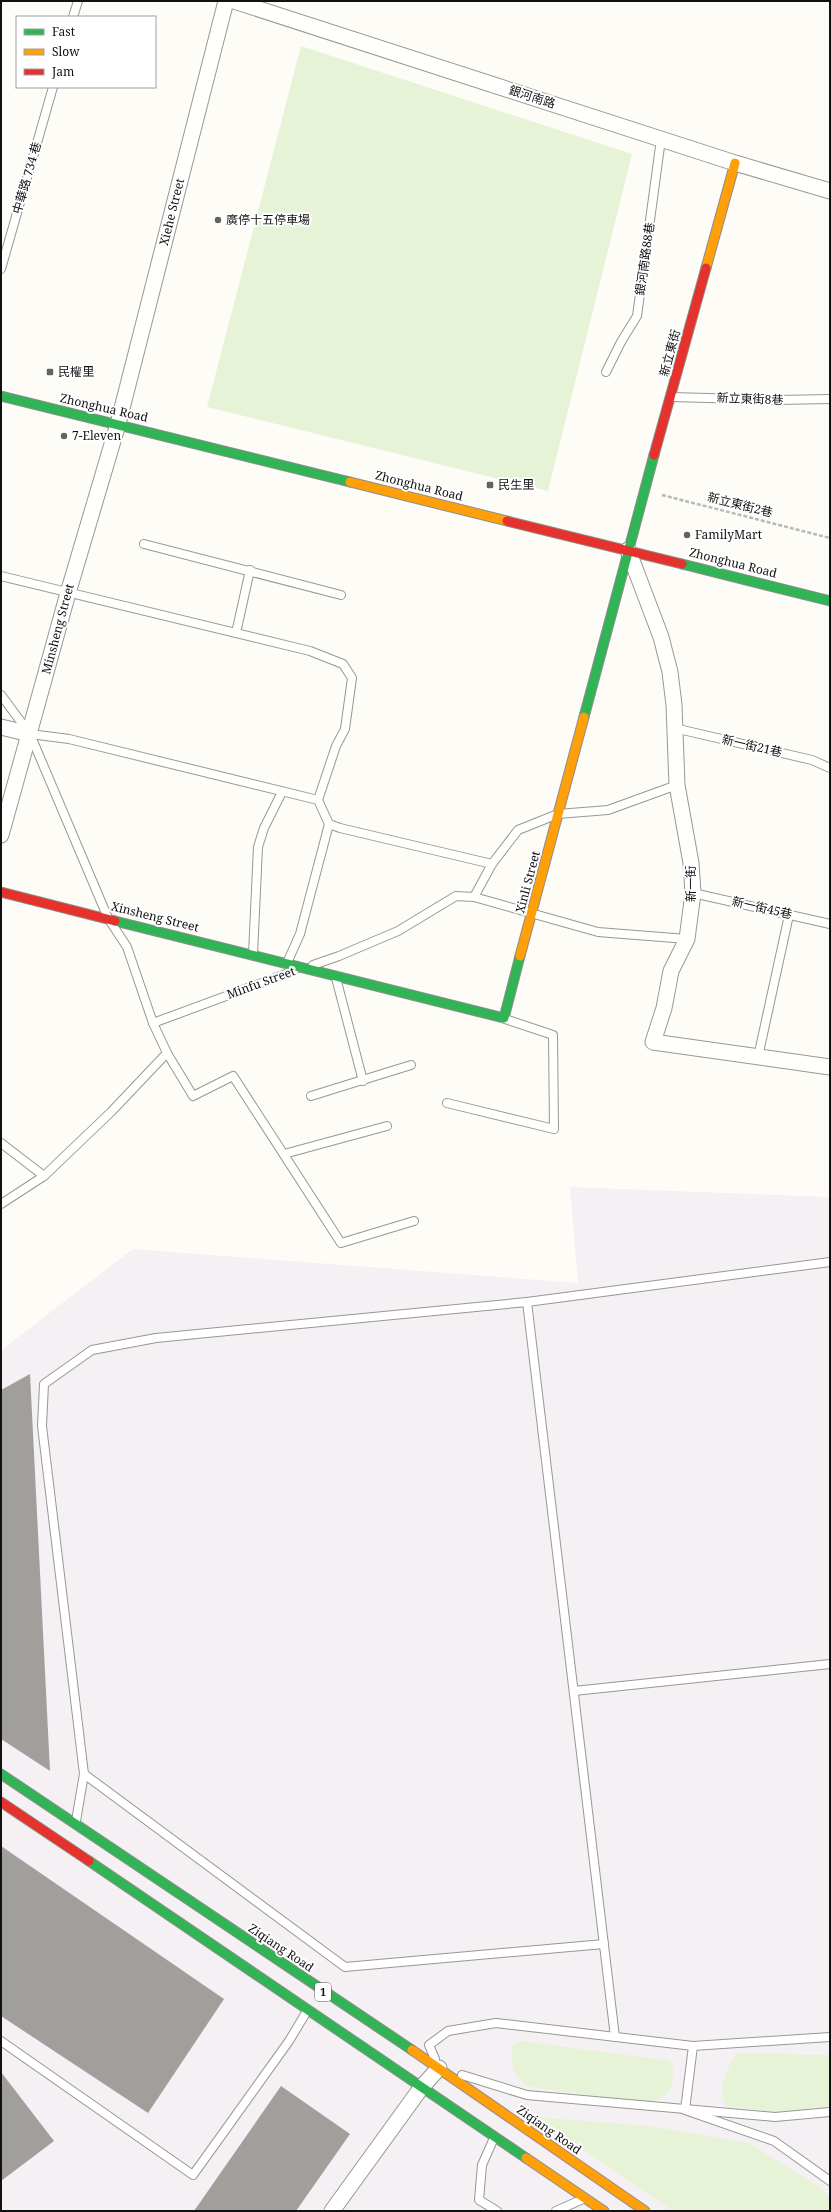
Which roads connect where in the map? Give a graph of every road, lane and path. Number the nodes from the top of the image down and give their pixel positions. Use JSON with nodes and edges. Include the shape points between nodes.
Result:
{"nodes":[{"id":1,"x":78,"y":1,"type":"edge"},
{"id":2,"x":226,"y":1,"type":"edge"},
{"id":3,"x":234,"y":1,"type":"edge"},
{"id":4,"x":73,"y":16,"type":"edge"},
{"id":5,"x":53,"y":88,"type":"edge"},
{"id":6,"x":661,"y":139,"type":"junction"},
{"id":7,"x":735,"y":163,"type":"junction"},
{"id":8,"x":830,"y":192,"type":"edge"},
{"id":9,"x":1,"y":269,"type":"edge"},
{"id":10,"x":606,"y":372,"type":"dead end"},
{"id":11,"x":1,"y":396,"type":"edge"},
{"id":12,"x":670,"y":397,"type":"junction"},
{"id":13,"x":830,"y":399,"type":"edge"},
{"id":14,"x":118,"y":424,"type":"junction"},
{"id":15,"x":645,"y":490,"type":"junction"},
{"id":16,"x":830,"y":538,"type":"edge"},
{"id":17,"x":144,"y":544,"type":"dead end"},
{"id":18,"x":628,"y":550,"type":"junction"},
{"id":19,"x":250,"y":570,"type":"junction"},
{"id":20,"x":1,"y":576,"type":"edge"},
{"id":21,"x":68,"y":593,"type":"junction"},
{"id":22,"x":341,"y":595,"type":"dead end"},
{"id":23,"x":830,"y":601,"type":"edge"},
{"id":24,"x":236,"y":633,"type":"junction"},
{"id":25,"x":1,"y":695,"type":"edge"},
{"id":26,"x":1,"y":727,"type":"edge"},
{"id":27,"x":674,"y":728,"type":"junction"},
{"id":28,"x":30,"y":734,"type":"junction"},
{"id":29,"x":830,"y":768,"type":"edge"},
{"id":30,"x":677,"y":785,"type":"junction"},
{"id":31,"x":282,"y":792,"type":"junction"},
{"id":32,"x":318,"y":800,"type":"junction"},
{"id":33,"x":558,"y":814,"type":"junction"},
{"id":34,"x":329,"y":824,"type":"junction"},
{"id":35,"x":1,"y":835,"type":"edge"},
{"id":36,"x":492,"y":864,"type":"junction"},
{"id":37,"x":1,"y":892,"type":"edge"},
{"id":38,"x":693,"y":893,"type":"junction"},
{"id":39,"x":474,"y":897,"type":"junction"},
{"id":40,"x":532,"y":914,"type":"junction"},
{"id":41,"x":789,"y":914,"type":"junction"},
{"id":42,"x":108,"y":918,"type":"junction"},
{"id":43,"x":830,"y":924,"type":"edge"},
{"id":44,"x":687,"y":939,"type":"junction"},
{"id":45,"x":253,"y":954,"type":"junction"},
{"id":46,"x":286,"y":963,"type":"junction"},
{"id":47,"x":303,"y":968,"type":"junction"},
{"id":48,"x":282,"y":974,"type":"junction"},
{"id":49,"x":336,"y":976,"type":"junction"},
{"id":50,"x":504,"y":1018,"type":"junction"},
{"id":51,"x":153,"y":1023,"type":"junction"},
{"id":52,"x":167,"y":1053,"type":"junction"},
{"id":53,"x":758,"y":1057,"type":"junction"},
{"id":54,"x":411,"y":1065,"type":"dead end"},
{"id":55,"x":830,"y":1067,"type":"edge"},
{"id":56,"x":363,"y":1081,"type":"junction"},
{"id":57,"x":311,"y":1096,"type":"dead end"},
{"id":58,"x":447,"y":1104,"type":"dead end"},
{"id":59,"x":387,"y":1126,"type":"dead end"},
{"id":60,"x":1,"y":1143,"type":"edge"},
{"id":61,"x":284,"y":1154,"type":"junction"},
{"id":62,"x":44,"y":1176,"type":"junction"},
{"id":63,"x":1,"y":1204,"type":"edge"},
{"id":64,"x":414,"y":1220,"type":"dead end"},
{"id":65,"x":830,"y":1262,"type":"edge"},
{"id":66,"x":527,"y":1302,"type":"junction"},
{"id":67,"x":830,"y":1664,"type":"edge"},
{"id":68,"x":574,"y":1691,"type":"junction"},
{"id":69,"x":1,"y":1774,"type":"edge"},
{"id":70,"x":84,"y":1774,"type":"junction"},
{"id":71,"x":1,"y":1802,"type":"edge"},
{"id":72,"x":70,"y":1834,"type":"junction"},
{"id":73,"x":604,"y":1944,"type":"junction"},
{"id":74,"x":316,"y":1995,"type":"junction"},
{"id":75,"x":307,"y":2011,"type":"junction"},
{"id":76,"x":615,"y":2037,"type":"junction"},
{"id":77,"x":830,"y":2037,"type":"edge"},
{"id":78,"x":1,"y":2041,"type":"edge"},
{"id":79,"x":693,"y":2046,"type":"junction"},
{"id":80,"x":439,"y":2068,"type":"junction"},
{"id":81,"x":421,"y":2088,"type":"junction"},
{"id":82,"x":685,"y":2110,"type":"junction"},
{"id":83,"x":830,"y":2112,"type":"edge"},
{"id":84,"x":494,"y":2137,"type":"junction"},
{"id":85,"x":830,"y":2181,"type":"edge"},
{"id":86,"x":585,"y":2198,"type":"junction"},
{"id":87,"x":332,"y":2211,"type":"edge"},
{"id":88,"x":497,"y":2211,"type":"edge"},
{"id":89,"x":556,"y":2211,"type":"edge"},
{"id":90,"x":604,"y":2211,"type":"edge"},
{"id":91,"x":645,"y":2211,"type":"edge"}],
"edges":[{"from":1,"to":4,"type":"lane"},
{"from":2,"to":14,"type":"street","name":"Xiehe Street"},
{"from":3,"to":6,"type":"street","name":"銀河南路"},
{"from":5,"to":9,"type":"lane","name":"中華路 734 巷"},
{"from":6,"to":7,"type":"street","name":"銀河南路"},
{"from":6,"to":10,"type":"lane","name":"銀河南路88巷","via":[[637,316]]},
{"from":7,"to":8,"type":"street","name":"銀河南路"},
{"from":7,"to":12,"type":"street","name":"新立東街"},
{"from":11,"to":14,"type":"street","name":"Zhonghua Road"},
{"from":12,"to":13,"type":"lane","name":"新立東街8巷"},
{"from":12,"to":15,"type":"street","name":"新立東街"},
{"from":14,"to":18,"type":"street","name":"Zhonghua Road"},
{"from":14,"to":21,"type":"street","name":"Minsheng Street"},
{"from":15,"to":16,"type":"path","name":"新立東街2巷"},
{"from":15,"to":18,"type":"street","name":"新立東街"},
{"from":17,"to":19,"type":"lane"},
{"from":18,"to":23,"type":"street","name":"Zhonghua Road"},
{"from":18,"to":27,"type":"street","name":"新一街","via":[[662,637],[674,705]]},
{"from":18,"to":33,"type":"street","name":"Xinli Street"},
{"from":19,"to":22,"type":"lane"},
{"from":19,"to":24,"type":"lane"},
{"from":20,"to":21,"type":"lane"},
{"from":21,"to":24,"type":"lane"},
{"from":21,"to":28,"type":"street","name":"Minsheng Street"},
{"from":24,"to":32,"type":"lane","via":[[310,651],[343,664],[352,678],[345,729],[336,746]]},
{"from":25,"to":28,"type":"lane"},
{"from":26,"to":28,"type":"street"},
{"from":27,"to":29,"type":"lane","name":"新一街21巷","via":[[806,759]]},
{"from":27,"to":30,"type":"street","name":"新一街"},
{"from":28,"to":31,"type":"lane","via":[[69,739]]},
{"from":28,"to":35,"type":"street","name":"Minsheng Street"},
{"from":28,"to":42,"type":"lane"},
{"from":30,"to":33,"type":"lane","via":[[608,810]]},
{"from":30,"to":38,"type":"street","name":"新一街","via":[[692,863]]},
{"from":31,"to":32,"type":"lane"},
{"from":31,"to":45,"type":"lane","via":[[264,828],[258,847]]},
{"from":32,"to":34,"type":"lane"},
{"from":33,"to":36,"type":"lane","via":[[518,830]]},
{"from":33,"to":40,"type":"street","name":"Xinli Street"},
{"from":34,"to":36,"type":"lane"},
{"from":34,"to":46,"type":"lane","via":[[300,934]]},
{"from":36,"to":39,"type":"lane"},
{"from":37,"to":42,"type":"street","name":"Xinsheng Street"},
{"from":38,"to":41,"type":"lane","name":"新一街45巷"},
{"from":38,"to":44,"type":"street","name":"新一街"},
{"from":39,"to":40,"type":"lane","name":"Minfu Street"},
{"from":39,"to":47,"type":"lane","name":"Minfu Street","via":[[456,896],[398,931]]},
{"from":40,"to":44,"type":"lane","name":"Minfu Street","via":[[598,932]]},
{"from":40,"to":50,"type":"street","name":"Xinli Street"},
{"from":41,"to":43,"type":"lane","name":"新一街45巷"},
{"from":41,"to":53,"type":"lane"},
{"from":42,"to":45,"type":"street","name":"Xinsheng Street"},
{"from":42,"to":51,"type":"lane","via":[[126,947]]},
{"from":44,"to":53,"type":"street","name":"新一街","via":[[671,971],[664,1008],[653,1042]]},
{"from":45,"to":46,"type":"street","name":"Xinsheng Street"},
{"from":46,"to":47,"type":"street","name":"Xinsheng Street"},
{"from":46,"to":48,"type":"lane"},
{"from":47,"to":48,"type":"lane","name":"Minfu Street"},
{"from":47,"to":49,"type":"street"},
{"from":48,"to":51,"type":"lane","name":"Minfu Street"},
{"from":49,"to":50,"type":"street"},
{"from":49,"to":56,"type":"lane"},
{"from":50,"to":58,"type":"lane","via":[[553,1035],[554,1129]]},
{"from":51,"to":52,"type":"lane"},
{"from":52,"to":61,"type":"lane","via":[[193,1096],[233,1076]]},
{"from":52,"to":62,"type":"lane","via":[[112,1112]]},
{"from":53,"to":55,"type":"street","name":"新一街"},
{"from":54,"to":56,"type":"lane"},
{"from":56,"to":57,"type":"lane"},
{"from":59,"to":61,"type":"lane"},
{"from":60,"to":62,"type":"lane"},
{"from":61,"to":64,"type":"lane","via":[[341,1244]]},
{"from":62,"to":63,"type":"lane"},
{"from":65,"to":66,"type":"lane"},
{"from":66,"to":68,"type":"lane"},
{"from":66,"to":70,"type":"lane","via":[[156,1338],[92,1350],[44,1384],[42,1426]]},
{"from":67,"to":68,"type":"lane"},
{"from":68,"to":73,"type":"lane"},
{"from":69,"to":72,"type":"street","name":"Ziqiang Road","number":"1"},
{"from":70,"to":72,"type":"lane"},
{"from":70,"to":73,"type":"lane","via":[[345,1966]]},
{"from":71,"to":72,"type":"street","name":"Ziqiang Road","number":"1"},
{"from":72,"to":74,"type":"street","name":"Ziqiang Road","number":"1"},
{"from":72,"to":75,"type":"street","name":"Ziqiang Road","number":"1"},
{"from":73,"to":76,"type":"lane"},
{"from":74,"to":75,"type":"street"},
{"from":74,"to":80,"type":"street","name":"Ziqiang Road","number":"1"},
{"from":75,"to":78,"type":"lane","via":[[289,2041],[193,2176]]},
{"from":75,"to":81,"type":"street","name":"Ziqiang Road","number":"1"},
{"from":76,"to":79,"type":"lane"},
{"from":76,"to":80,"type":"lane","via":[[496,2023],[448,2031],[429,2045]]},
{"from":77,"to":79,"type":"lane"},
{"from":79,"to":82,"type":"lane"},
{"from":80,"to":81,"type":"street"},
{"from":80,"to":82,"type":"lane","via":[[527,2095]]},
{"from":80,"to":91,"type":"street","name":"Ziqiang Road","number":"1"},
{"from":81,"to":84,"type":"street","name":"Ziqiang Road","number":"1"},
{"from":81,"to":87,"type":"street"},
{"from":82,"to":83,"type":"lane","via":[[775,2117]]},
{"from":82,"to":85,"type":"lane","via":[[774,2141]]},
{"from":84,"to":86,"type":"street","name":"Ziqiang Road","number":"1"},
{"from":84,"to":88,"type":"lane","via":[[482,2165],[479,2200]]},
{"from":86,"to":89,"type":"lane"},
{"from":86,"to":90,"type":"street","name":"Ziqiang Road","number":"1"}]}
